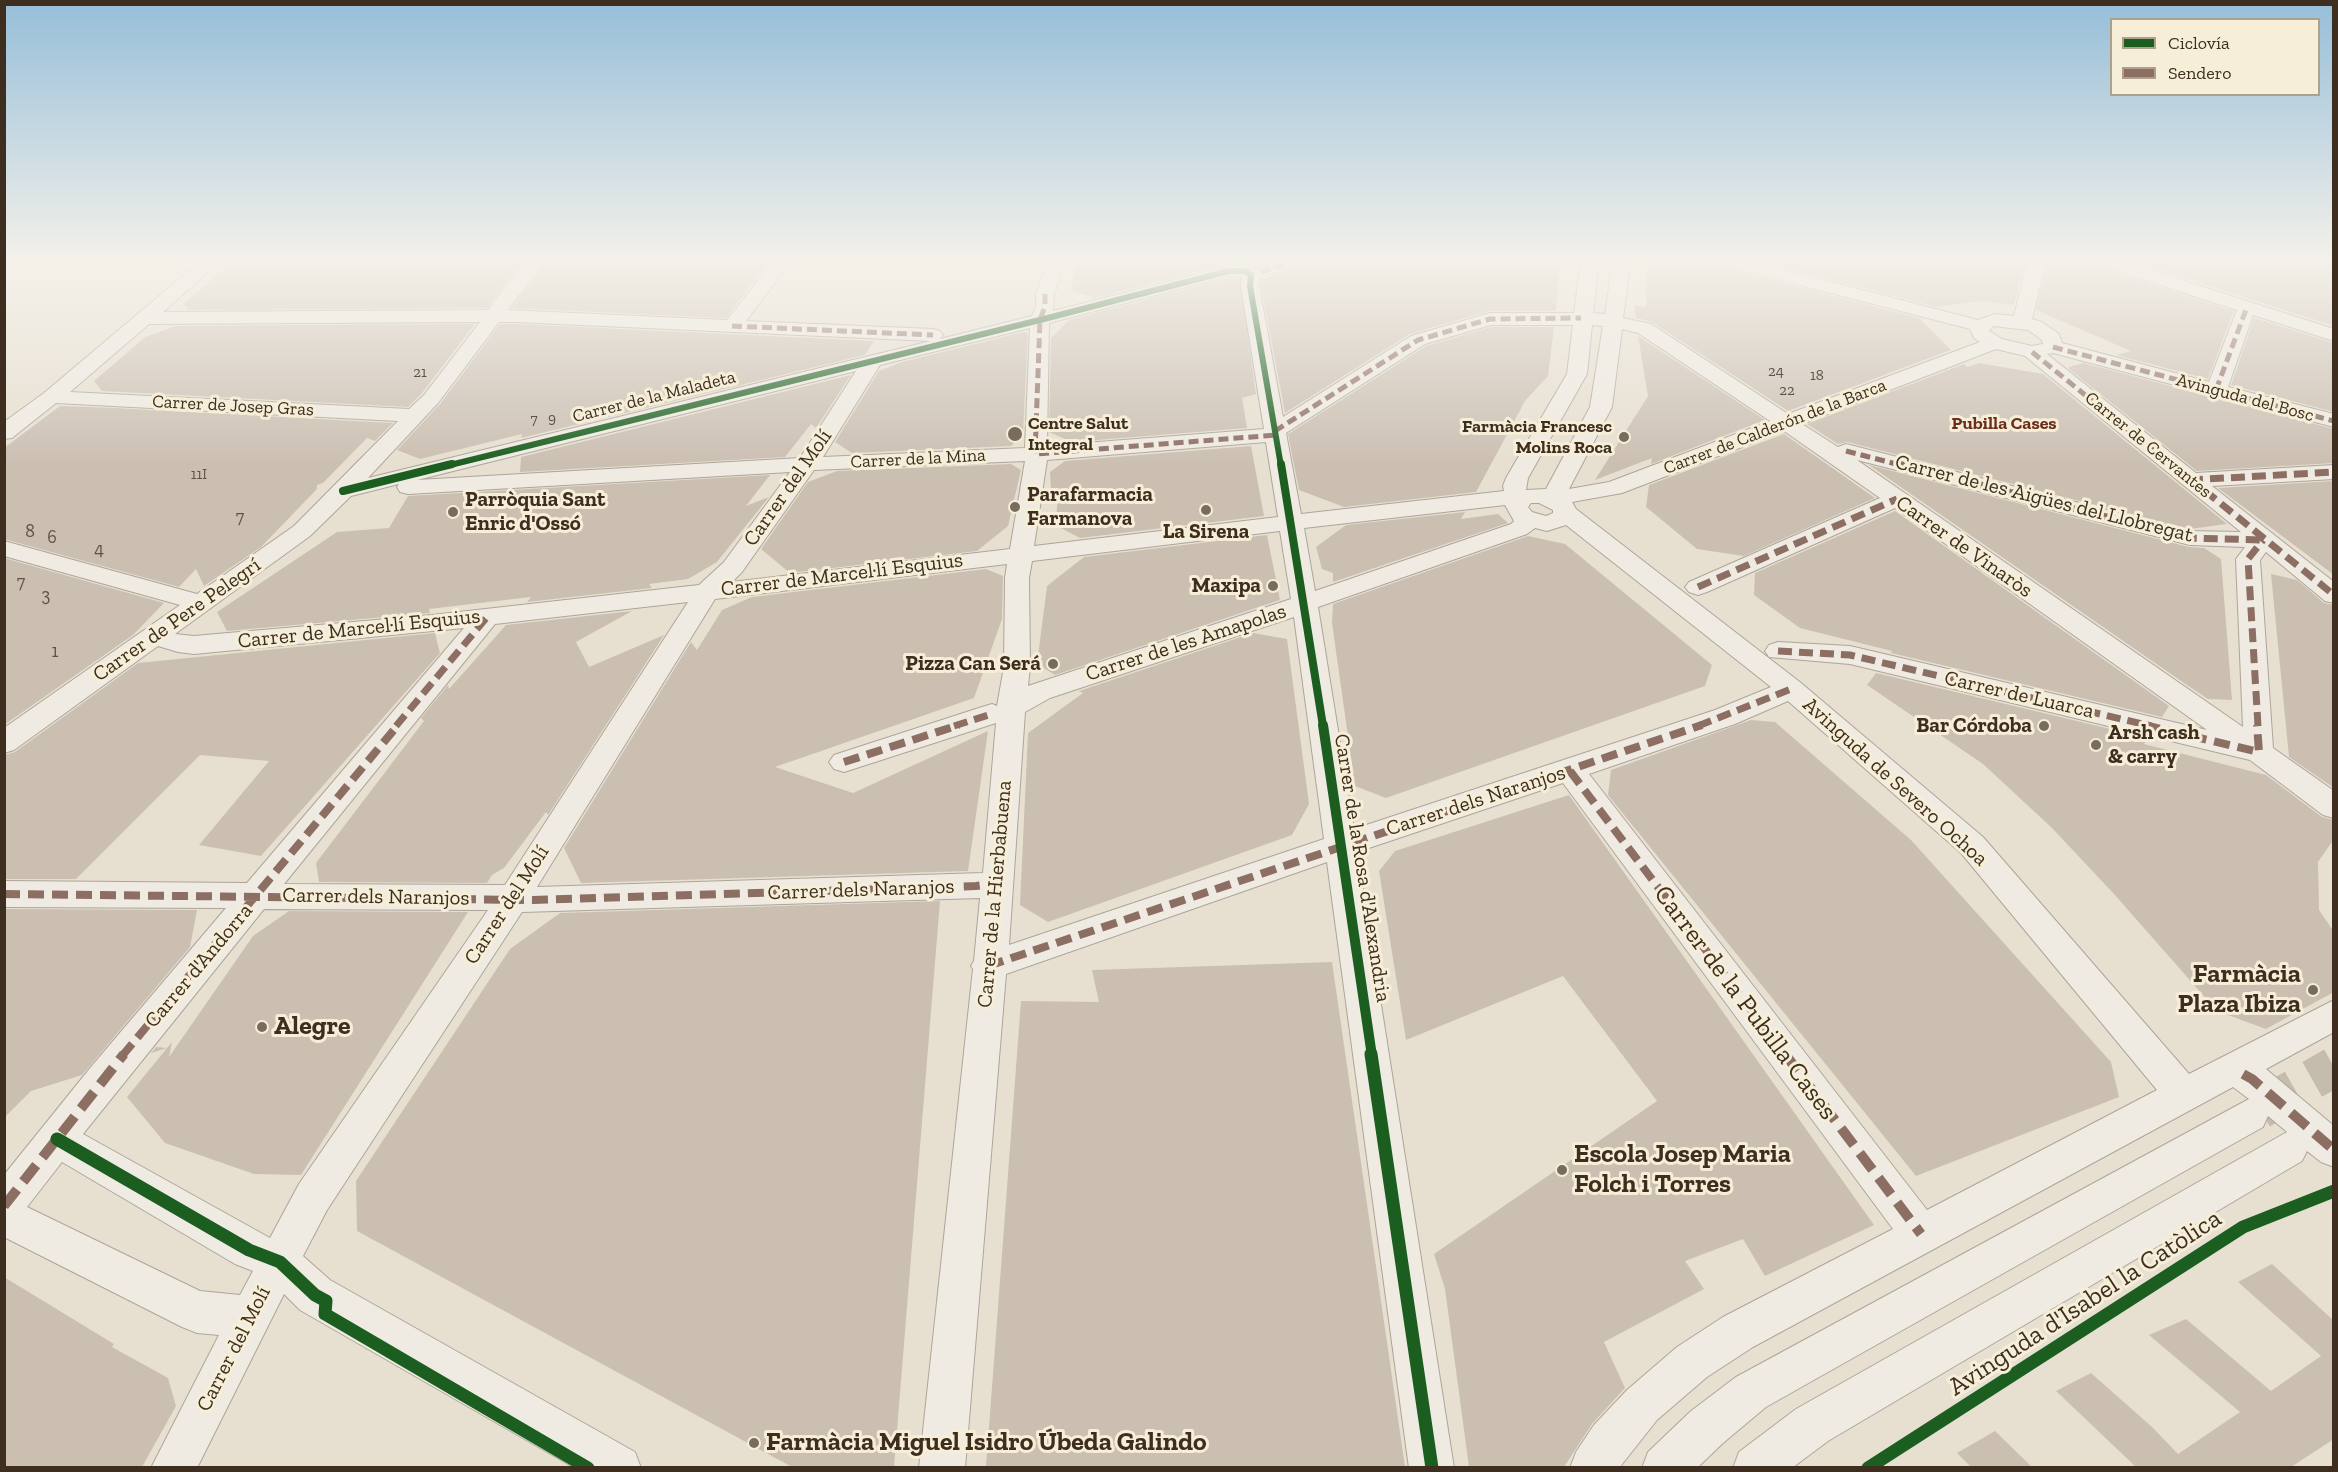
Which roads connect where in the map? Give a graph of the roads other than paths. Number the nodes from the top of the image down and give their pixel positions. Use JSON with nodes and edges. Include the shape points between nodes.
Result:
{"nodes":[{"id":1,"x":133,"y":328,"type":"edge"},
{"id":2,"x":484,"y":328,"type":"edge"},
{"id":3,"x":770,"y":328,"type":"edge"},
{"id":4,"x":1008,"y":328,"type":"edge"},
{"id":5,"x":1040,"y":328,"type":"edge"},
{"id":6,"x":1257,"y":328,"type":"edge"},
{"id":7,"x":1461,"y":328,"type":"edge"},
{"id":8,"x":1580,"y":328,"type":"edge"},
{"id":9,"x":1613,"y":328,"type":"edge"},
{"id":10,"x":1643,"y":328,"type":"edge"},
{"id":11,"x":1980,"y":328,"type":"edge"},
{"id":12,"x":2035,"y":328,"type":"edge"},
{"id":13,"x":2239,"y":328,"type":"edge"},
{"id":14,"x":2311,"y":328,"type":"edge"},
{"id":15,"x":933,"y":335,"type":"dead end"},
{"id":16,"x":2334,"y":335,"type":"edge"},
{"id":17,"x":1995,"y":344,"type":"junction"},
{"id":18,"x":2043,"y":349,"type":"junction"},
{"id":19,"x":872,"y":362,"type":"junction"},
{"id":20,"x":2216,"y":390,"type":"junction"},
{"id":21,"x":51,"y":397,"type":"junction"},
{"id":22,"x":414,"y":416,"type":"junction"},
{"id":23,"x":2334,"y":421,"type":"edge"},
{"id":24,"x":1787,"y":423,"type":"junction"},
{"id":25,"x":4,"y":433,"type":"edge"},
{"id":26,"x":1276,"y":433,"type":"junction"},
{"id":27,"x":1846,"y":451,"type":"dead end"},
{"id":28,"x":1035,"y":454,"type":"junction"},
{"id":29,"x":807,"y":464,"type":"junction"},
{"id":30,"x":2330,"y":475,"type":"edge"},
{"id":31,"x":2189,"y":480,"type":"junction"},
{"id":32,"x":343,"y":491,"type":"junction"},
{"id":33,"x":1897,"y":499,"type":"junction"},
{"id":34,"x":1536,"y":505,"type":"junction"},
{"id":35,"x":1292,"y":523,"type":"junction"},
{"id":36,"x":2263,"y":540,"type":"junction"},
{"id":37,"x":4,"y":549,"type":"edge"},
{"id":38,"x":1022,"y":555,"type":"junction"},
{"id":39,"x":1698,"y":587,"type":"dead end"},
{"id":40,"x":708,"y":591,"type":"junction"},
{"id":41,"x":2334,"y":595,"type":"edge"},
{"id":42,"x":201,"y":603,"type":"junction"},
{"id":43,"x":1304,"y":603,"type":"junction"},
{"id":44,"x":488,"y":616,"type":"junction"},
{"id":45,"x":154,"y":636,"type":"junction"},
{"id":46,"x":1778,"y":651,"type":"dead end"},
{"id":47,"x":1791,"y":689,"type":"junction"},
{"id":48,"x":1002,"y":711,"type":"junction"},
{"id":49,"x":4,"y":743,"type":"edge"},
{"id":50,"x":2259,"y":752,"type":"junction"},
{"id":51,"x":844,"y":762,"type":"dead end"},
{"id":52,"x":1570,"y":771,"type":"junction"},
{"id":53,"x":2334,"y":807,"type":"edge"},
{"id":54,"x":1341,"y":845,"type":"junction"},
{"id":55,"x":998,"y":883,"type":"junction"},
{"id":56,"x":4,"y":894,"type":"edge"},
{"id":57,"x":258,"y":896,"type":"junction"},
{"id":58,"x":514,"y":898,"type":"junction"},
{"id":59,"x":988,"y":966,"type":"junction"},
{"id":60,"x":2334,"y":1016,"type":"edge"},
{"id":61,"x":2243,"y":1074,"type":"dead end"},
{"id":62,"x":2183,"y":1094,"type":"junction"},
{"id":63,"x":2250,"y":1115,"type":"tunnel mouth"},
{"id":64,"x":57,"y":1139,"type":"junction"},
{"id":65,"x":2289,"y":1149,"type":"dead end"},
{"id":66,"x":2334,"y":1150,"type":"edge"},
{"id":67,"x":4,"y":1206,"type":"edge"},
{"id":68,"x":4,"y":1216,"type":"edge"},
{"id":69,"x":1921,"y":1234,"type":"junction"},
{"id":70,"x":280,"y":1262,"type":"junction"},
{"id":71,"x":251,"y":1317,"type":"junction"},
{"id":72,"x":181,"y":1465,"type":"edge"},
{"id":73,"x":619,"y":1467,"type":"edge"},
{"id":74,"x":942,"y":1467,"type":"edge"},
{"id":75,"x":1432,"y":1467,"type":"edge"},
{"id":76,"x":1592,"y":1467,"type":"edge"},
{"id":77,"x":1664,"y":1467,"type":"edge"},
{"id":78,"x":1755,"y":1467,"type":"edge"}],
"edges":[{"from":1,"to":21,"type":"street"},
{"from":2,"to":22,"type":"street"},
{"from":3,"to":15,"type":"street"},
{"from":4,"to":19,"type":"street","name":"Carrer de la Maladeta"},
{"from":5,"to":28,"type":"street","name":"Carrer de la Hierbabuena"},
{"from":6,"to":26,"type":"street","name":"Carrer de la Rosa d'Alexandria"},
{"from":7,"to":26,"type":"street","name":"Carrer de la Mina","via":[[1419,340]]},
{"from":8,"to":34,"type":"street","via":[[1577,374],[1514,486]]},
{"from":9,"to":34,"type":"street","via":[[1601,407]]},
{"from":10,"to":24,"type":"street","name":"Carrer de Vinaròs"},
{"from":11,"to":17,"type":"street","via":[[1981,334]]},
{"from":12,"to":18,"type":"street","name":"Carrer de Cervantes","via":[[2052,338]]},
{"from":13,"to":20,"type":"street"},
{"from":14,"to":16,"type":"street"},
{"from":17,"to":18,"type":"street","name":"Avinguda del Bosc"},
{"from":17,"to":24,"type":"street","name":"Carrer de Calderón de la Barca"},
{"from":18,"to":20,"type":"street","name":"Avinguda del Bosc"},
{"from":18,"to":31,"type":"street","name":"Carrer de Cervantes"},
{"from":19,"to":29,"type":"street","name":"Carrer del Molí"},
{"from":19,"to":32,"type":"street","name":"Carrer de la Maladeta"},
{"from":20,"to":23,"type":"street","name":"Avinguda del Bosc"},
{"from":21,"to":22,"type":"street","name":"Carrer de Josep Gras"},
{"from":21,"to":25,"type":"street"},
{"from":22,"to":32,"type":"street"},
{"from":24,"to":33,"type":"street","name":"Carrer de Vinaròs"},
{"from":24,"to":34,"type":"street","name":"Carrer de Calderón de la Barca","via":[[1614,488]]},
{"from":26,"to":28,"type":"street","name":"Carrer de la Mina"},
{"from":26,"to":35,"type":"street","name":"Carrer de la Rosa d'Alexandria"},
{"from":27,"to":36,"type":"street","name":"Carrer de les Aigües del Llobregat","via":[[2190,538]]},
{"from":28,"to":29,"type":"street","name":"Carrer de la Mina"},
{"from":28,"to":38,"type":"street","name":"Carrer de la Hierbabuena"},
{"from":29,"to":32,"type":"street","name":"Carrer de la Mina"},
{"from":29,"to":40,"type":"street","name":"Carrer del Molí","via":[[733,567]]},
{"from":30,"to":31,"type":"street"},
{"from":31,"to":36,"type":"street","name":"Carrer de Cervantes"},
{"from":32,"to":42,"type":"street","name":"Carrer de Pere Pelegrí","via":[[302,531]]},
{"from":33,"to":39,"type":"street"},
{"from":33,"to":50,"type":"street","name":"Carrer de Vinaròs"},
{"from":34,"to":35,"type":"street","name":"Carrer de Marcel·lí Esquius"},
{"from":34,"to":43,"type":"street","name":"Carrer de les Amapolas","via":[[1519,529]]},
{"from":34,"to":47,"type":"street","name":"Avinguda de Severo Ochoa"},
{"from":35,"to":38,"type":"street","name":"Carrer de Marcel·lí Esquius"},
{"from":35,"to":43,"type":"street","name":"Carrer de la Rosa d'Alexandria"},
{"from":36,"to":41,"type":"street"},
{"from":36,"to":50,"type":"street","via":[[2248,559]]},
{"from":37,"to":42,"type":"street"},
{"from":38,"to":40,"type":"street","name":"Carrer de Marcel·lí Esquius"},
{"from":38,"to":48,"type":"street","name":"Carrer de la Hierbabuena","via":[[1017,578],[1017,667]]},
{"from":40,"to":44,"type":"street","name":"Carrer de Marcel·lí Esquius"},
{"from":40,"to":58,"type":"street","name":"Carrer del Molí"},
{"from":42,"to":45,"type":"street","name":"Carrer de Pere Pelegrí"},
{"from":43,"to":48,"type":"street","name":"Carrer de les Amapolas","via":[[1040,691]]},
{"from":43,"to":54,"type":"street","name":"Carrer de la Rosa d'Alexandria"},
{"from":44,"to":45,"type":"street","name":"Carrer de Marcel·lí Esquius","via":[[194,645]]},
{"from":44,"to":57,"type":"street","name":"Carrer d'Andorra"},
{"from":45,"to":49,"type":"street","name":"Carrer de Pere Pelegrí"},
{"from":46,"to":50,"type":"street","name":"Carrer de Luarca","via":[[1850,655]]},
{"from":47,"to":52,"type":"street","name":"Carrer dels Naranjos","via":[[1725,717]]},
{"from":47,"to":62,"type":"street","name":"Avinguda de Severo Ochoa","via":[[1972,845]]},
{"from":48,"to":51,"type":"street","name":"Carrer de les Amapolas"},
{"from":48,"to":55,"type":"street","name":"Carrer de la Hierbabuena"},
{"from":50,"to":53,"type":"street","name":"Carrer de Vinaròs"},
{"from":52,"to":54,"type":"street","name":"Carrer dels Naranjos"},
{"from":52,"to":69,"type":"street","name":"Carrer de la Pubilla Cases"},
{"from":54,"to":59,"type":"street","name":"Carrer dels Naranjos"},
{"from":54,"to":75,"type":"street","name":"Carrer de la Rosa d'Alexandria"},
{"from":55,"to":58,"type":"street","name":"Carrer dels Naranjos"},
{"from":55,"to":59,"type":"street","name":"Carrer de la Hierbabuena"},
{"from":56,"to":57,"type":"street","name":"Carrer dels Naranjos"},
{"from":57,"to":58,"type":"street","name":"Carrer dels Naranjos"},
{"from":57,"to":64,"type":"street","name":"Carrer d'Andorra"},
{"from":58,"to":70,"type":"street","name":"Carrer del Molí","via":[[313,1197]]},
{"from":59,"to":74,"type":"street","name":"Carrer de la Hierbabuena"},
{"from":60,"to":62,"type":"street"},
{"from":61,"to":66,"type":"street"},
{"from":62,"to":69,"type":"street"},
{"from":63,"to":77,"type":"street","via":[[1751,1392]]},
{"from":64,"to":67,"type":"street","name":"Carrer d'Andorra"},
{"from":64,"to":70,"type":"street","via":[[249,1250]]},
{"from":65,"to":78,"type":"street","name":"Avinguda d'Isabel la Catòlica","via":[[1812,1425]]},
{"from":68,"to":71,"type":"street","via":[[197,1312]]},
{"from":69,"to":76,"type":"street","via":[[1738,1332],[1692,1362],[1642,1405]]},
{"from":70,"to":71,"type":"street","name":"Carrer del Molí"},
{"from":70,"to":73,"type":"street","via":[[315,1295]]},
{"from":71,"to":72,"type":"street","name":"Carrer del Molí"}]}
